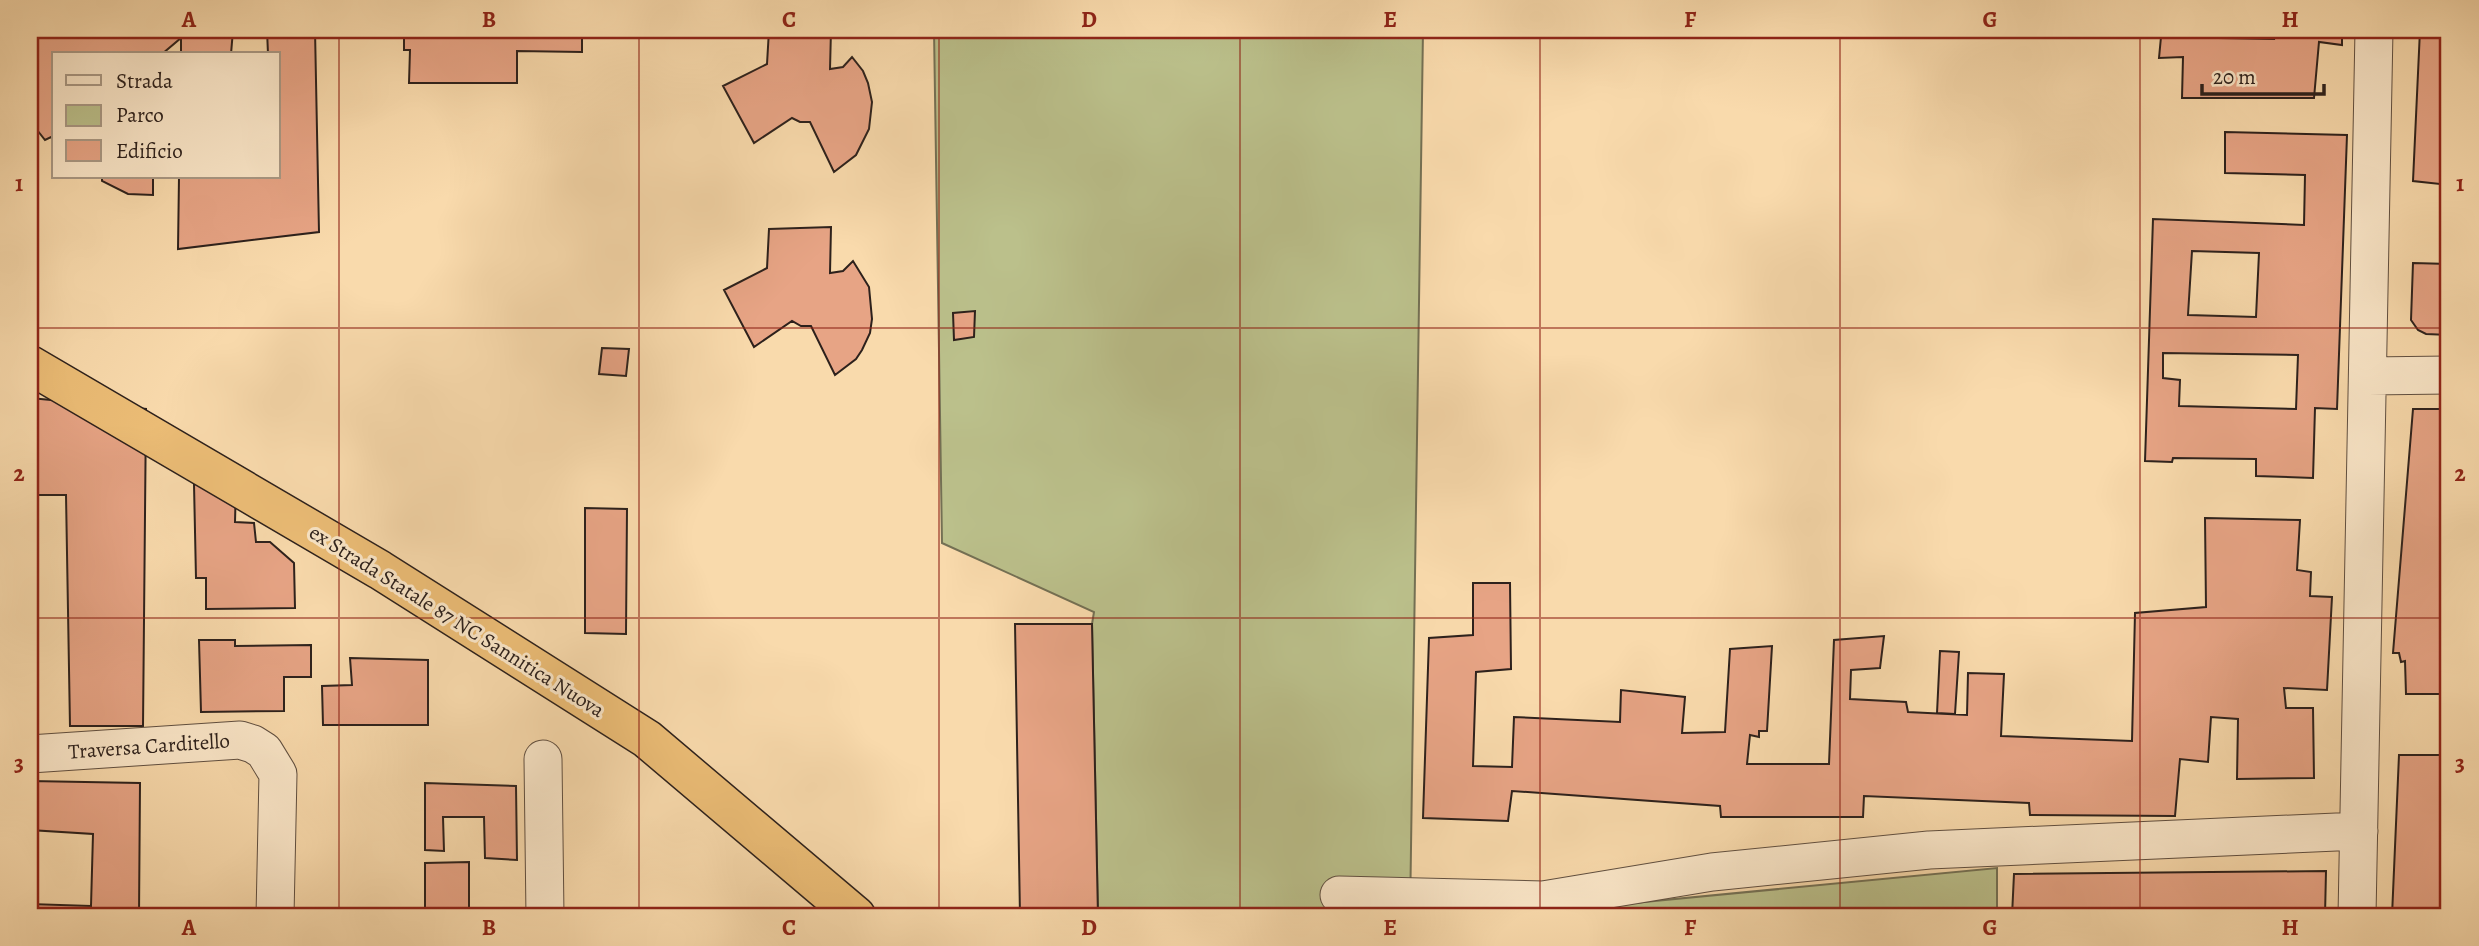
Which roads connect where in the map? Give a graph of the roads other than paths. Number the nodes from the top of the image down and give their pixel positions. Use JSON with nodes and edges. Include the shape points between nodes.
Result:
{"nodes":[{"id":1,"x":2374,"y":30,"type":"edge"},
{"id":2,"x":30,"y":365,"type":"edge"},
{"id":3,"x":2449,"y":375,"type":"edge"},
{"id":4,"x":2368,"y":376,"type":"junction"},
{"id":5,"x":30,"y":754,"type":"edge"},
{"id":6,"x":543,"y":759,"type":"dead end"},
{"id":7,"x":2359,"y":831,"type":"junction"},
{"id":8,"x":1339,"y":895,"type":"dead end"},
{"id":9,"x":275,"y":916,"type":"edge"},
{"id":10,"x":545,"y":916,"type":"edge"},
{"id":11,"x":856,"y":916,"type":"edge"},
{"id":12,"x":2357,"y":916,"type":"edge"}],
"edges":[{"from":1,"to":4,"type":"street"},
{"from":2,"to":11,"type":"highway","name":"ex Strada Statale 87 NC Sannitica Nuova","via":[[380,570],[647,739]]},
{"from":3,"to":4,"type":"street"},
{"from":4,"to":7,"type":"street"},
{"from":5,"to":9,"type":"street","name":"Traversa Carditello","via":[[240,740],[264,751],[278,774]]},
{"from":6,"to":10,"type":"street"},
{"from":7,"to":8,"type":"street","via":[[1928,850],[1712,872],[1543,900]]},
{"from":7,"to":12,"type":"street"}]}
